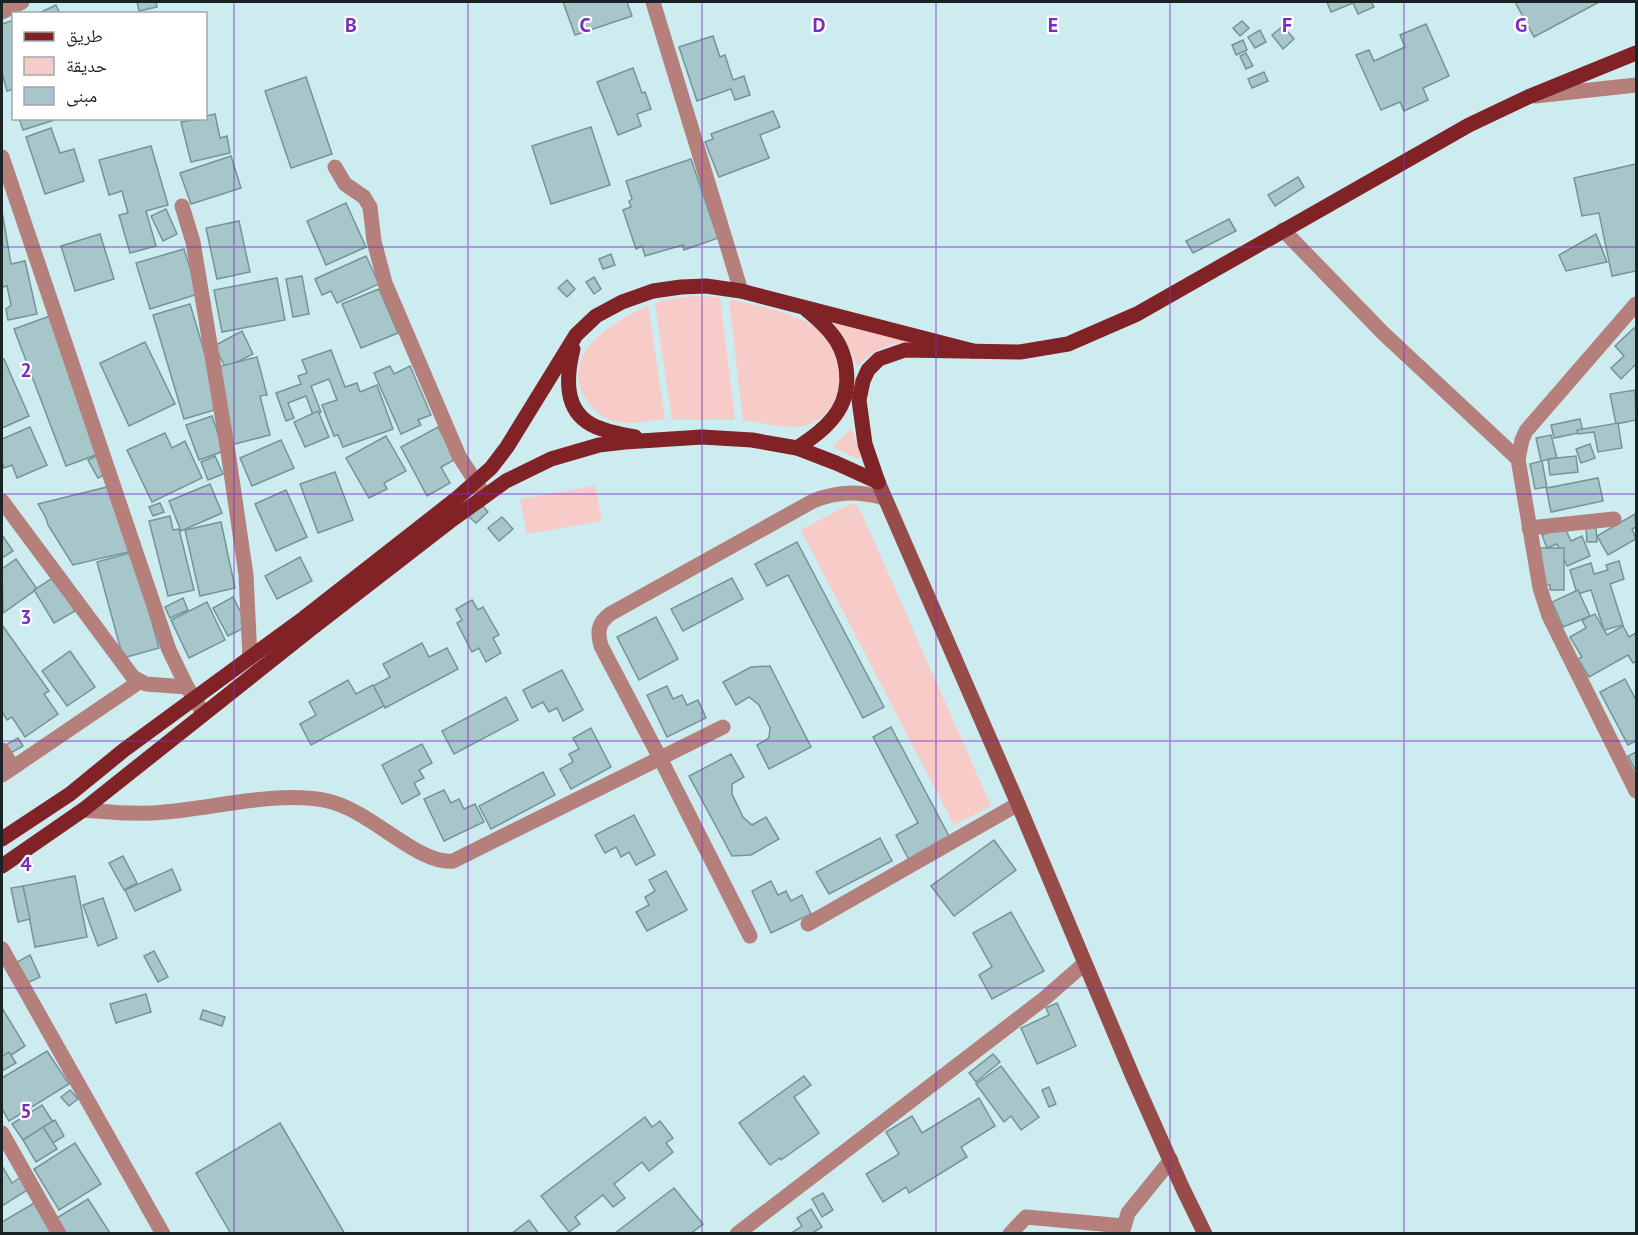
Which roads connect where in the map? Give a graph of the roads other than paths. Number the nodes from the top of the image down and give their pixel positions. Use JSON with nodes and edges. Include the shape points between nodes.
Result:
{"nodes":[{"id":1,"x":22,"y":2,"type":"edge"},
{"id":2,"x":653,"y":2,"type":"edge"},
{"id":3,"x":2,"y":12,"type":"edge"},
{"id":4,"x":1636,"y":53,"type":"edge"},
{"id":5,"x":1636,"y":85,"type":"edge"},
{"id":6,"x":1528,"y":97,"type":"junction"},
{"id":7,"x":2,"y":157,"type":"edge"},
{"id":8,"x":335,"y":167,"type":"dead end"},
{"id":9,"x":182,"y":206,"type":"dead end"},
{"id":10,"x":1283,"y":230,"type":"junction"},
{"id":11,"x":741,"y":291,"type":"junction"},
{"id":12,"x":1636,"y":304,"type":"edge"},
{"id":13,"x":806,"y":308,"type":"junction"},
{"id":14,"x":576,"y":335,"type":"junction"},
{"id":15,"x":973,"y":351,"type":"junction"},
{"id":16,"x":852,"y":399,"type":"junction"},
{"id":17,"x":650,"y":441,"type":"junction"},
{"id":18,"x":797,"y":448,"type":"junction"},
{"id":19,"x":1518,"y":459,"type":"junction"},
{"id":20,"x":475,"y":482,"type":"junction"},
{"id":21,"x":878,"y":482,"type":"junction"},
{"id":22,"x":485,"y":496,"type":"junction"},
{"id":23,"x":884,"y":498,"type":"junction"},
{"id":24,"x":2,"y":501,"type":"edge"},
{"id":25,"x":1614,"y":519,"type":"dead end"},
{"id":26,"x":1529,"y":528,"type":"junction"},
{"id":27,"x":250,"y":658,"type":"junction"},
{"id":28,"x":139,"y":682,"type":"junction"},
{"id":29,"x":190,"y":693,"type":"junction"},
{"id":30,"x":204,"y":714,"type":"junction"},
{"id":31,"x":723,"y":727,"type":"dead end"},
{"id":32,"x":2,"y":750,"type":"edge"},
{"id":33,"x":660,"y":758,"type":"junction"},
{"id":34,"x":7,"y":771,"type":"edge"},
{"id":35,"x":1636,"y":791,"type":"edge"},
{"id":36,"x":1018,"y":804,"type":"junction"},
{"id":37,"x":83,"y":810,"type":"junction"},
{"id":38,"x":2,"y":839,"type":"edge"},
{"id":39,"x":2,"y":867,"type":"edge"},
{"id":40,"x":808,"y":924,"type":"dead end"},
{"id":41,"x":750,"y":936,"type":"dead end"},
{"id":42,"x":2,"y":949,"type":"edge"},
{"id":43,"x":1084,"y":964,"type":"junction"},
{"id":44,"x":2,"y":1133,"type":"edge"},
{"id":45,"x":1171,"y":1160,"type":"junction"},
{"id":46,"x":1123,"y":1230,"type":"edge"},
{"id":47,"x":59,"y":1233,"type":"edge"},
{"id":48,"x":163,"y":1233,"type":"edge"},
{"id":49,"x":737,"y":1233,"type":"edge"},
{"id":50,"x":1010,"y":1233,"type":"edge"},
{"id":51,"x":1205,"y":1233,"type":"edge"}],
"edges":[{"from":1,"to":3,"type":"street"},
{"from":2,"to":11,"type":"street"},
{"from":4,"to":6,"type":"main road"},
{"from":5,"to":6,"type":"street"},
{"from":6,"to":10,"type":"main road","via":[[1454,133]]},
{"from":7,"to":29,"type":"street","via":[[169,650]]},
{"from":8,"to":20,"type":"street","via":[[345,184],[364,197],[370,207],[385,283],[459,456]]},
{"from":9,"to":27,"type":"street","via":[[193,242],[228,452],[246,576]]},
{"from":10,"to":15,"type":"main road","via":[[1137,314],[1068,344],[1020,352]]},
{"from":10,"to":19,"type":"street","via":[[1383,333]]},
{"from":11,"to":13,"type":"main road"},
{"from":11,"to":14,"type":"main road","via":[[706,286],[653,291],[596,316]]},
{"from":12,"to":19,"type":"street","via":[[1526,432]]},
{"from":13,"to":15,"type":"main road"},
{"from":13,"to":16,"type":"main road","via":[[831,332],[843,352]]},
{"from":14,"to":17,"type":"main road","via":[[567,375],[575,408],[602,429]]},
{"from":14,"to":20,"type":"main road","via":[[513,440]]},
{"from":15,"to":16,"type":"main road","via":[[892,353],[868,370]]},
{"from":16,"to":18,"type":"main road","via":[[820,432]]},
{"from":16,"to":21,"type":"main road"},
{"from":17,"to":18,"type":"main road","via":[[702,437]]},
{"from":17,"to":22,"type":"main road","via":[[599,445],[559,456],[528,469]]},
{"from":18,"to":21,"type":"main road"},
{"from":19,"to":26,"type":"street"},
{"from":20,"to":22,"type":"street"},
{"from":20,"to":27,"type":"main road"},
{"from":21,"to":23,"type":"street"},
{"from":22,"to":30,"type":"main road"},
{"from":23,"to":33,"type":"street","via":[[852,492],[813,501],[603,619],[598,637],[601,646]]},
{"from":23,"to":36,"type":"street"},
{"from":24,"to":28,"type":"street"},
{"from":25,"to":26,"type":"street"},
{"from":26,"to":35,"type":"street","via":[[1549,616]]},
{"from":27,"to":29,"type":"main road"},
{"from":28,"to":29,"type":"street"},
{"from":28,"to":34,"type":"street"},
{"from":29,"to":30,"type":"street"},
{"from":29,"to":38,"type":"main road","via":[[70,794]]},
{"from":30,"to":37,"type":"main road"},
{"from":31,"to":33,"type":"street"},
{"from":32,"to":34,"type":"street"},
{"from":33,"to":37,"type":"street","via":[[460,859],[445,862],[423,854],[360,813],[315,798],[136,814]]},
{"from":33,"to":41,"type":"street"},
{"from":36,"to":40,"type":"street"},
{"from":36,"to":43,"type":"street"},
{"from":37,"to":39,"type":"main road"},
{"from":42,"to":48,"type":"street"},
{"from":43,"to":45,"type":"street"},
{"from":43,"to":49,"type":"street"},
{"from":44,"to":47,"type":"street"},
{"from":45,"to":46,"type":"street","via":[[1128,1213]]},
{"from":45,"to":51,"type":"street"},
{"from":46,"to":50,"type":"street","via":[[1026,1217]]}]}
